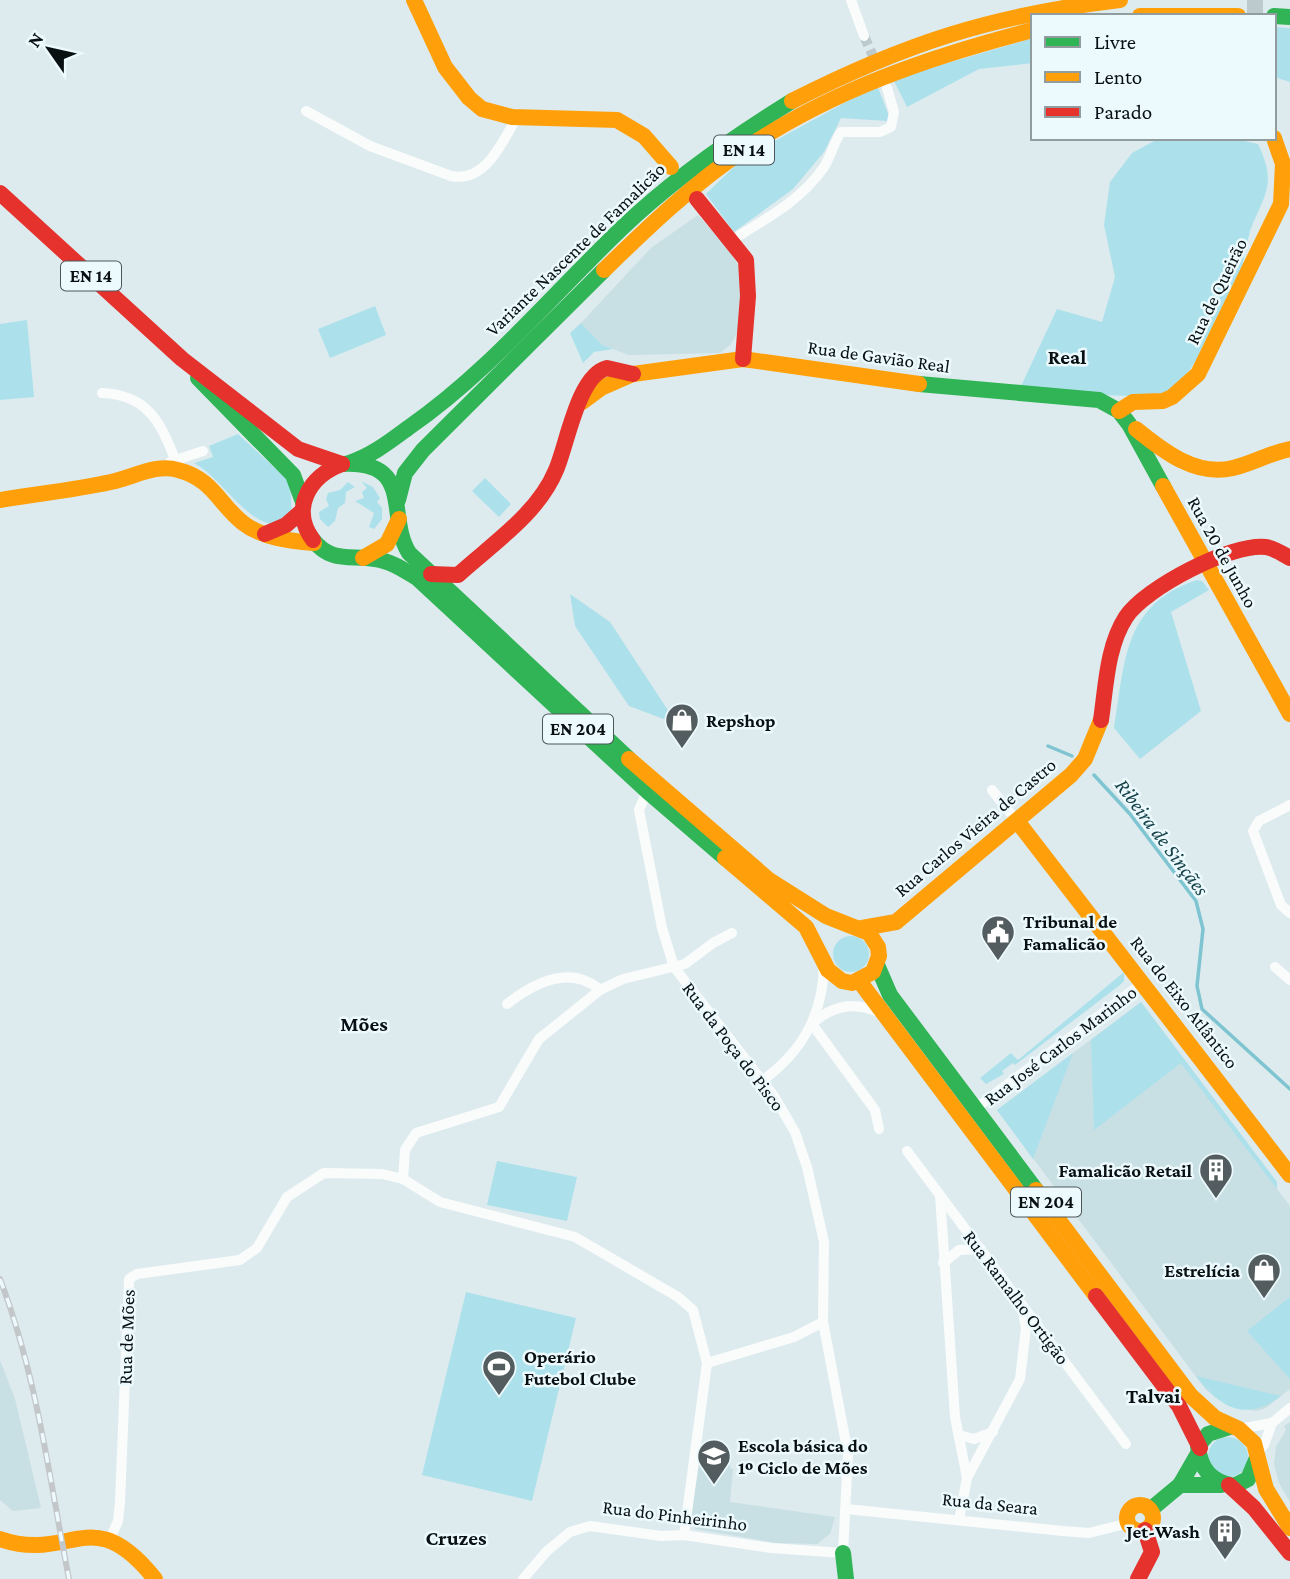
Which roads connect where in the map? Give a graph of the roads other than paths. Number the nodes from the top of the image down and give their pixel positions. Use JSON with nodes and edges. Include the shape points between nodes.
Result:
{"nodes":[{"id":1,"x":851,"y":0,"type":"edge"},
{"id":2,"x":1120,"y":0,"type":"edge"},
{"id":3,"x":415,"y":4,"type":"edge"},
{"id":4,"x":1031,"y":30,"type":"edge"},
{"id":5,"x":864,"y":36,"type":"tunnel mouth"},
{"id":6,"x":887,"y":88,"type":"dead end"},
{"id":7,"x":306,"y":111,"type":"dead end"},
{"id":8,"x":517,"y":117,"type":"junction"},
{"id":9,"x":1275,"y":140,"type":"edge"},
{"id":10,"x":671,"y":167,"type":"dead end"},
{"id":11,"x":0,"y":194,"type":"edge"},
{"id":12,"x":697,"y":199,"type":"dead end"},
{"id":13,"x":1287,"y":204,"type":"edge"},
{"id":14,"x":732,"y":240,"type":"junction"},
{"id":15,"x":183,"y":359,"type":"junction"},
{"id":16,"x":743,"y":359,"type":"junction"},
{"id":17,"x":102,"y":393,"type":"dead end"},
{"id":18,"x":1119,"y":411,"type":"junction"},
{"id":19,"x":1129,"y":424,"type":"junction"},
{"id":20,"x":1290,"y":449,"type":"edge"},
{"id":21,"x":203,"y":451,"type":"dead end"},
{"id":22,"x":1176,"y":457,"type":"junction"},
{"id":23,"x":1149,"y":458,"type":"junction"},
{"id":24,"x":345,"y":463,"type":"junction"},
{"id":25,"x":171,"y":465,"type":"junction"},
{"id":26,"x":0,"y":500,"type":"edge"},
{"id":27,"x":398,"y":500,"type":"junction"},
{"id":28,"x":303,"y":506,"type":"junction"},
{"id":29,"x":399,"y":519,"type":"junction"},
{"id":30,"x":265,"y":534,"type":"junction"},
{"id":31,"x":314,"y":543,"type":"junction"},
{"id":32,"x":363,"y":558,"type":"junction"},
{"id":33,"x":1290,"y":558,"type":"edge"},
{"id":34,"x":1203,"y":562,"type":"junction"},
{"id":35,"x":431,"y":574,"type":"junction"},
{"id":36,"x":458,"y":575,"type":"junction"},
{"id":37,"x":459,"y":600,"type":"junction"},
{"id":38,"x":1290,"y":714,"type":"edge"},
{"id":39,"x":992,"y":790,"type":"dead end"},
{"id":40,"x":646,"y":792,"type":"junction"},
{"id":41,"x":1290,"y":806,"type":"edge"},
{"id":42,"x":1017,"y":821,"type":"junction"},
{"id":43,"x":1290,"y":913,"type":"edge"},
{"id":44,"x":896,"y":922,"type":"junction"},
{"id":45,"x":857,"y":927,"type":"junction"},
{"id":46,"x":732,"y":933,"type":"dead end"},
{"id":47,"x":823,"y":960,"type":"junction"},
{"id":48,"x":878,"y":960,"type":"junction"},
{"id":49,"x":674,"y":967,"type":"junction"},
{"id":50,"x":1275,"y":967,"type":"dead end"},
{"id":51,"x":1290,"y":981,"type":"edge"},
{"id":52,"x":860,"y":982,"type":"junction"},
{"id":53,"x":1144,"y":982,"type":"junction"},
{"id":54,"x":600,"y":989,"type":"junction"},
{"id":55,"x":508,"y":1004,"type":"dead end"},
{"id":56,"x":888,"y":1017,"type":"junction"},
{"id":57,"x":812,"y":1024,"type":"junction"},
{"id":58,"x":763,"y":1080,"type":"junction"},
{"id":59,"x":976,"y":1108,"type":"junction"},
{"id":60,"x":879,"y":1129,"type":"dead end"},
{"id":61,"x":908,"y":1151,"type":"dead end"},
{"id":62,"x":1290,"y":1175,"type":"edge"},
{"id":63,"x":402,"y":1179,"type":"junction"},
{"id":64,"x":940,"y":1195,"type":"junction"},
{"id":65,"x":981,"y":1249,"type":"junction"},
{"id":66,"x":943,"y":1263,"type":"junction"},
{"id":67,"x":1022,"y":1303,"type":"junction"},
{"id":68,"x":823,"y":1322,"type":"junction"},
{"id":69,"x":1049,"y":1342,"type":"junction"},
{"id":70,"x":1025,"y":1352,"type":"junction"},
{"id":71,"x":707,"y":1363,"type":"junction"},
{"id":72,"x":1290,"y":1408,"type":"edge"},
{"id":73,"x":1272,"y":1423,"type":"junction"},
{"id":74,"x":1234,"y":1428,"type":"junction"},
{"id":75,"x":993,"y":1432,"type":"junction"},
{"id":76,"x":959,"y":1435,"type":"junction"},
{"id":77,"x":1126,"y":1444,"type":"dead end"},
{"id":78,"x":1200,"y":1450,"type":"junction"},
{"id":79,"x":1257,"y":1456,"type":"junction"},
{"id":80,"x":967,"y":1478,"type":"junction"},
{"id":81,"x":1180,"y":1485,"type":"junction"},
{"id":82,"x":1225,"y":1485,"type":"junction"},
{"id":83,"x":846,"y":1509,"type":"junction"},
{"id":84,"x":1150,"y":1510,"type":"junction"},
{"id":85,"x":958,"y":1520,"type":"junction"},
{"id":86,"x":1129,"y":1523,"type":"junction"},
{"id":87,"x":1290,"y":1528,"type":"edge"},
{"id":88,"x":1145,"y":1530,"type":"junction"},
{"id":89,"x":684,"y":1535,"type":"junction"},
{"id":90,"x":0,"y":1539,"type":"edge"},
{"id":91,"x":110,"y":1539,"type":"junction"},
{"id":92,"x":843,"y":1553,"type":"junction"},
{"id":93,"x":1290,"y":1553,"type":"edge"},
{"id":94,"x":155,"y":1579,"type":"edge"},
{"id":95,"x":523,"y":1579,"type":"edge"},
{"id":96,"x":846,"y":1579,"type":"edge"},
{"id":97,"x":1138,"y":1579,"type":"edge"}],
"edges":[{"from":1,"to":5,"type":"street"},
{"from":2,"to":24,"type":"main road","name":"Variante Nascente de Famalicão","number":"EN 14","via":[[1021,15],[918,43],[828,81],[758,120],[645,206],[460,389],[366,457]]},
{"from":3,"to":8,"type":"main road","via":[[459,88],[489,112]]},
{"from":4,"to":27,"type":"main road","name":"Variante Nascente de Famalicão","number":"EN 14","via":[[953,50],[872,80],[812,109],[723,165],[637,238],[423,450],[405,473]]},
{"from":6,"to":14,"type":"street","via":[[894,112],[891,127],[880,132],[841,132],[812,181],[780,209]]},
{"from":7,"to":8,"type":"street","via":[[370,146],[464,178],[485,167]]},
{"from":8,"to":10,"type":"main road","via":[[624,123],[646,138]]},
{"from":9,"to":13,"type":"main road","name":"Rua de Queirão","via":[[1283,164]]},
{"from":11,"to":15,"type":"main road","number":"EN 14"},
{"from":12,"to":14,"type":"main road"},
{"from":13,"to":18,"type":"main road","name":"Rua de Queirão","via":[[1198,374],[1172,397],[1133,402]]},
{"from":14,"to":16,"type":"main road","via":[[746,260],[748,273]]},
{"from":15,"to":24,"type":"main road","number":"EN 14","via":[[298,449],[326,461]]},
{"from":15,"to":28,"type":"main road","number":"EN 14","via":[[293,475]]},
{"from":16,"to":18,"type":"main road","name":"Rua de Gavião Real","via":[[913,383],[1099,400]]},
{"from":16,"to":36,"type":"main road","name":"Rua de Gavião Real","via":[[633,374],[607,368],[582,402],[564,454],[543,494]]},
{"from":17,"to":25,"type":"street","via":[[121,394],[148,409],[162,426]]},
{"from":18,"to":19,"type":"main road","name":"Rua 20 de Junho"},
{"from":19,"to":22,"type":"main road"},
{"from":19,"to":23,"type":"main road","name":"Rua 20 de Junho"},
{"from":20,"to":22,"type":"main road","via":[[1224,470],[1209,471]]},
{"from":21,"to":25,"type":"street"},
{"from":22,"to":23,"type":"main road"},
{"from":23,"to":34,"type":"main road","name":"Rua 20 de Junho"},
{"from":24,"to":27,"type":"main road","number":"EN 14","via":[[362,464],[385,477]]},
{"from":24,"to":28,"type":"main road","number":"EN 14","via":[[317,477]]},
{"from":25,"to":26,"type":"main road","via":[[113,482]]},
{"from":25,"to":30,"type":"main road","via":[[206,481],[242,522]]},
{"from":27,"to":29,"type":"main road","number":"EN 14"},
{"from":28,"to":30,"type":"main road","via":[[286,525]]},
{"from":28,"to":31,"type":"main road","number":"EN 14"},
{"from":29,"to":32,"type":"main road","via":[[387,544]]},
{"from":29,"to":35,"type":"main road","number":"EN 204","via":[[404,545]]},
{"from":30,"to":31,"type":"main road"},
{"from":31,"to":32,"type":"main road","via":[[337,558]]},
{"from":32,"to":40,"type":"main road","number":"EN 204","via":[[399,566],[416,578]]},
{"from":33,"to":34,"type":"main road","name":"Rua Carlos Vieira de Castro","via":[[1254,545]]},
{"from":34,"to":38,"type":"main road","name":"Rua 20 de Junho"},
{"from":34,"to":42,"type":"main road","name":"Rua Carlos Vieira de Castro","via":[[1152,592],[1125,618],[1112,647],[1100,726],[1090,750],[1071,775]]},
{"from":35,"to":36,"type":"main road"},
{"from":35,"to":37,"type":"main road","number":"EN 204"},
{"from":36,"to":37,"type":"main road"},
{"from":37,"to":45,"type":"main road","number":"EN 204","via":[[645,774],[769,880],[817,912]]},
{"from":39,"to":42,"type":"street","name":"Rua do Eixo Atlântico"},
{"from":40,"to":47,"type":"main road","number":"EN 204","via":[[800,921]]},
{"from":40,"to":49,"type":"street","name":"Rua da Poça do Pisco","via":[[639,810]]},
{"from":41,"to":43,"type":"street","via":[[1259,821],[1254,831],[1281,905]]},
{"from":42,"to":44,"type":"main road","name":"Rua Carlos Vieira de Castro"},
{"from":42,"to":53,"type":"main road","name":"Rua do Eixo Atlântico"},
{"from":44,"to":45,"type":"main road","name":"Rua Carlos Vieira de Castro"},
{"from":44,"to":48,"type":"main road","name":"Rua Carlos Vieira de Castro"},
{"from":45,"to":47,"type":"main road","via":[[835,931],[828,938]]},
{"from":45,"to":48,"type":"main road","number":"EN 204","via":[[875,940]]},
{"from":46,"to":49,"type":"street"},
{"from":47,"to":52,"type":"main road","number":"EN 204","via":[[835,978]]},
{"from":47,"to":57,"type":"street","via":[[822,997]]},
{"from":48,"to":52,"type":"main road","via":[[873,972]]},
{"from":48,"to":59,"type":"main road","number":"EN 204","via":[[890,995]]},
{"from":49,"to":54,"type":"street"},
{"from":49,"to":58,"type":"street","name":"Rua da Poça do Pisco"},
{"from":50,"to":51,"type":"street"},
{"from":52,"to":56,"type":"main road","number":"EN 204"},
{"from":53,"to":59,"type":"street","name":"Rua José Carlos Marinho"},
{"from":53,"to":62,"type":"main road","name":"Rua do Eixo Atlântico"},
{"from":54,"to":55,"type":"street","via":[[581,978],[556,978],[543,981]]},
{"from":54,"to":63,"type":"street","via":[[539,1038],[499,1107],[416,1133],[405,1150]]},
{"from":56,"to":57,"type":"street","via":[[851,1005]]},
{"from":56,"to":78,"type":"main road","number":"EN 204","via":[[1180,1406]]},
{"from":57,"to":58,"type":"street","via":[[791,1057]]},
{"from":57,"to":60,"type":"street","via":[[875,1110]]},
{"from":58,"to":68,"type":"street","name":"Rua da Poça do Pisco","via":[[795,1132],[816,1200],[825,1255]]},
{"from":59,"to":74,"type":"main road","number":"EN 204","via":[[1191,1396]]},
{"from":61,"to":64,"type":"street","name":"Rua Ramalho Ortigão"},
{"from":63,"to":71,"type":"street","via":[[440,1202],[575,1237],[678,1297],[693,1310]]},
{"from":63,"to":91,"type":"street","name":"Rua de Mões","via":[[324,1173],[286,1197],[257,1248],[240,1260],[136,1274],[129,1279],[120,1502]]},
{"from":64,"to":65,"type":"street","name":"Rua Ramalho Ortigão"},
{"from":64,"to":66,"type":"street"},
{"from":65,"to":66,"type":"street","via":[[959,1250]]},
{"from":65,"to":67,"type":"street","name":"Rua Ramalho Ortigão"},
{"from":66,"to":76,"type":"street"},
{"from":67,"to":69,"type":"street","name":"Rua Ramalho Ortigão"},
{"from":67,"to":70,"type":"street"},
{"from":68,"to":71,"type":"street","via":[[794,1337]]},
{"from":68,"to":83,"type":"street","name":"Rua da Poça do Pisco","via":[[848,1454]]},
{"from":69,"to":70,"type":"street","via":[[1035,1343]]},
{"from":69,"to":77,"type":"street","name":"Rua Ramalho Ortigão"},
{"from":70,"to":75,"type":"street","via":[[1020,1379]]},
{"from":71,"to":89,"type":"street"},
{"from":72,"to":73,"type":"street"},
{"from":73,"to":74,"type":"street"},
{"from":73,"to":79,"type":"street"},
{"from":74,"to":78,"type":"main road","via":[[1211,1432]]},
{"from":74,"to":79,"type":"main road","number":"EN 204","via":[[1254,1443]]},
{"from":75,"to":76,"type":"street","via":[[974,1439]]},
{"from":75,"to":80,"type":"street"},
{"from":76,"to":80,"type":"street"},
{"from":78,"to":81,"type":"main road","name":"Rua da Seara"},
{"from":78,"to":82,"type":"main road","number":"EN 204","via":[[1206,1476]]},
{"from":79,"to":82,"type":"main road","via":[[1251,1474]]},
{"from":79,"to":87,"type":"main road","number":"EN 204","via":[[1269,1497]]},
{"from":80,"to":85,"type":"street"},
{"from":81,"to":82,"type":"main road"},
{"from":81,"to":84,"type":"main road","name":"Rua da Seara"},
{"from":82,"to":93,"type":"main road","number":"EN 204","via":[[1254,1508]]},
{"from":83,"to":85,"type":"street","name":"Rua da Seara"},
{"from":83,"to":92,"type":"street","name":"Rua da Poça do Pisco"},
{"from":84,"to":86,"type":"main road","name":"Rua da Seara","via":[[1135,1507]]},
{"from":84,"to":88,"type":"main road","via":[[1152,1522]]},
{"from":85,"to":86,"type":"street","name":"Rua da Seara","via":[[1089,1533]]},
{"from":86,"to":88,"type":"main road","via":[[1138,1531]]},
{"from":88,"to":97,"type":"main road","via":[[1152,1552]]},
{"from":89,"to":92,"type":"street","name":"Rua do Pinheirinho"},
{"from":89,"to":95,"type":"street","name":"Rua do Pinheirinho","via":[[581,1527],[547,1551]]},
{"from":90,"to":91,"type":"main road","via":[[20,1547],[88,1537]]},
{"from":91,"to":94,"type":"main road","via":[[137,1557]]},
{"from":92,"to":96,"type":"main road"}]}
